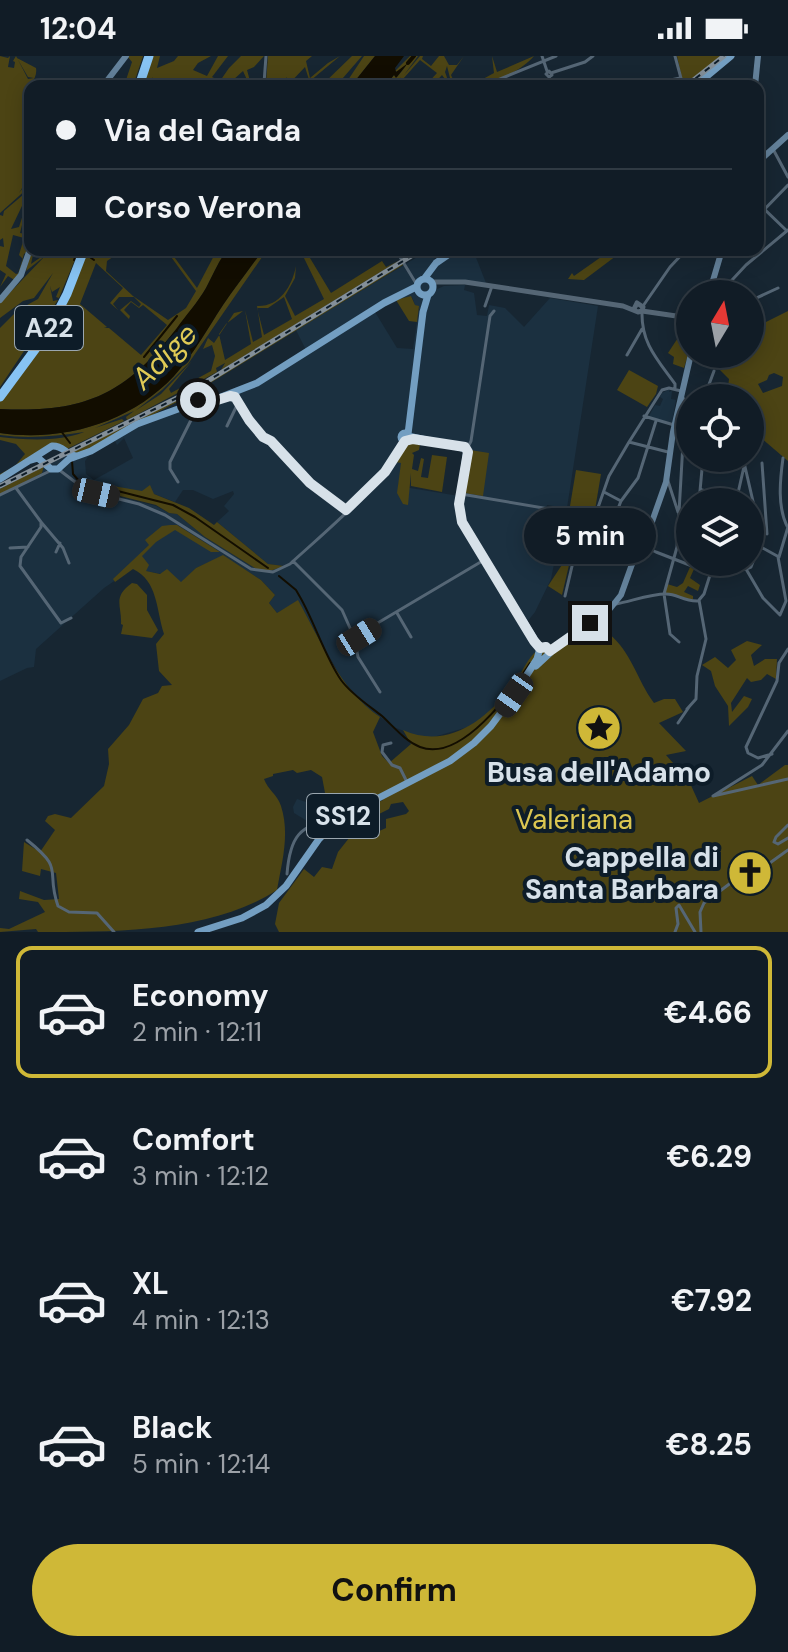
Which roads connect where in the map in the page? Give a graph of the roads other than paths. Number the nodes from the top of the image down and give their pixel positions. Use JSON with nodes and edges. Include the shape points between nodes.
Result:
{"nodes":[{"id":1,"x":126,"y":56,"type":"edge"},
{"id":2,"x":147,"y":56,"type":"edge"},
{"id":3,"x":266,"y":56,"type":"edge"},
{"id":4,"x":556,"y":56,"type":"edge"},
{"id":5,"x":593,"y":56,"type":"edge"},
{"id":6,"x":675,"y":56,"type":"edge"},
{"id":7,"x":731,"y":56,"type":"edge"},
{"id":8,"x":758,"y":56,"type":"edge"},
{"id":9,"x":542,"y":58,"type":"edge"},
{"id":10,"x":549,"y":74,"type":"junction"},
{"id":11,"x":108,"y":80,"type":"edge"},
{"id":12,"x":139,"y":80,"type":"edge"},
{"id":13,"x":264,"y":80,"type":"edge"},
{"id":14,"x":496,"y":80,"type":"edge"},
{"id":15,"x":550,"y":80,"type":"edge"},
{"id":16,"x":681,"y":80,"type":"edge"},
{"id":17,"x":702,"y":80,"type":"edge"},
{"id":18,"x":756,"y":80,"type":"edge"},
{"id":19,"x":788,"y":135,"type":"edge"},
{"id":20,"x":773,"y":148,"type":"junction"},
{"id":21,"x":764,"y":156,"type":"edge"},
{"id":22,"x":788,"y":177,"type":"edge"},
{"id":23,"x":788,"y":185,"type":"edge"},
{"id":24,"x":765,"y":209,"type":"joint"},
{"id":25,"x":787,"y":230,"type":"edge"},
{"id":26,"x":764,"y":250,"type":"edge"},
{"id":27,"x":28,"y":256,"type":"edge"},
{"id":28,"x":81,"y":256,"type":"edge"},
{"id":29,"x":81,"y":256,"type":"edge"},
{"id":30,"x":400,"y":256,"type":"edge"},
{"id":31,"x":447,"y":256,"type":"edge"},
{"id":32,"x":680,"y":256,"type":"edge"},
{"id":33,"x":720,"y":256,"type":"edge"},
{"id":34,"x":757,"y":256,"type":"edge"},
{"id":35,"x":713,"y":280,"type":"edge"},
{"id":36,"x":732,"y":280,"type":"edge"},
{"id":37,"x":424,"y":286,"type":"junction"},
{"id":38,"x":492,"y":286,"type":"junction"},
{"id":39,"x":778,"y":288,"type":"dead end"},
{"id":40,"x":764,"y":294,"type":"edge"},
{"id":41,"x":0,"y":300,"type":"edge"},
{"id":42,"x":485,"y":306,"type":"dead end"},
{"id":43,"x":641,"y":309,"type":"junction"},
{"id":44,"x":494,"y":311,"type":"dead end"},
{"id":45,"x":676,"y":314,"type":"edge"},
{"id":46,"x":343,"y":329,"type":"junction"},
{"id":47,"x":642,"y":329,"type":"junction"},
{"id":48,"x":627,"y":355,"type":"dead end"},
{"id":49,"x":714,"y":371,"type":"dead end"},
{"id":50,"x":709,"y":384,"type":"edge"},
{"id":51,"x":676,"y":385,"type":"edge"},
{"id":52,"x":676,"y":388,"type":"edge"},
{"id":53,"x":0,"y":391,"type":"edge"},
{"id":54,"x":0,"y":397,"type":"edge"},
{"id":55,"x":236,"y":397,"type":"junction"},
{"id":56,"x":195,"y":405,"type":"junction"},
{"id":57,"x":676,"y":413,"type":"edge"},
{"id":58,"x":644,"y":416,"type":"junction"},
{"id":59,"x":656,"y":421,"type":"junction"},
{"id":60,"x":674,"y":425,"type":"junction"},
{"id":61,"x":227,"y":426,"type":"dead end"},
{"id":62,"x":406,"y":437,"type":"junction"},
{"id":63,"x":629,"y":442,"type":"junction"},
{"id":64,"x":649,"y":447,"type":"junction"},
{"id":65,"x":49,"y":448,"type":"junction"},
{"id":66,"x":468,"y":450,"type":"junction"},
{"id":67,"x":670,"y":453,"type":"junction"},
{"id":68,"x":783,"y":458,"type":"dead end"},
{"id":69,"x":28,"y":461,"type":"junction"},
{"id":70,"x":45,"y":463,"type":"junction"},
{"id":71,"x":62,"y":463,"type":"junction"},
{"id":72,"x":725,"y":472,"type":"edge"},
{"id":73,"x":763,"y":472,"type":"edge"},
{"id":74,"x":44,"y":474,"type":"junction"},
{"id":75,"x":725,"y":475,"type":"dead end"},
{"id":76,"x":667,"y":478,"type":"junction"},
{"id":77,"x":0,"y":479,"type":"edge"},
{"id":78,"x":178,"y":482,"type":"dead end"},
{"id":79,"x":16,"y":488,"type":"junction"},
{"id":80,"x":604,"y":492,"type":"junction"},
{"id":81,"x":461,"y":494,"type":"junction"},
{"id":82,"x":0,"y":495,"type":"edge"},
{"id":83,"x":621,"y":501,"type":"junction"},
{"id":84,"x":676,"y":506,"type":"edge"},
{"id":85,"x":765,"y":508,"type":"joint"},
{"id":86,"x":346,"y":510,"type":"junction"},
{"id":87,"x":591,"y":521,"type":"junction"},
{"id":88,"x":41,"y":522,"type":"junction"},
{"id":89,"x":788,"y":527,"type":"edge"},
{"id":90,"x":612,"y":530,"type":"junction"},
{"id":91,"x":767,"y":534,"type":"dead end"},
{"id":92,"x":60,"y":543,"type":"junction"},
{"id":93,"x":640,"y":544,"type":"junction"},
{"id":94,"x":28,"y":547,"type":"junction"},
{"id":95,"x":10,"y":548,"type":"dead end"},
{"id":96,"x":610,"y":548,"type":"dead end"},
{"id":97,"x":676,"y":548,"type":"edge"},
{"id":98,"x":764,"y":549,"type":"edge"},
{"id":99,"x":56,"y":552,"type":"dead end"},
{"id":100,"x":778,"y":557,"type":"junction"},
{"id":101,"x":673,"y":558,"type":"junction"},
{"id":102,"x":676,"y":559,"type":"edge"},
{"id":103,"x":484,"y":560,"type":"junction"},
{"id":104,"x":293,"y":561,"type":"junction"},
{"id":105,"x":69,"y":563,"type":"dead end"},
{"id":106,"x":710,"y":576,"type":"edge"},
{"id":107,"x":750,"y":576,"type":"edge"},
{"id":108,"x":664,"y":594,"type":"junction"},
{"id":109,"x":565,"y":596,"type":"dead end"},
{"id":110,"x":621,"y":600,"type":"junction"},
{"id":111,"x":699,"y":600,"type":"junction"},
{"id":112,"x":786,"y":601,"type":"edge"},
{"id":113,"x":397,"y":613,"type":"junction"},
{"id":114,"x":71,"y":618,"type":"dead end"},
{"id":115,"x":356,"y":637,"type":"junction"},
{"id":116,"x":411,"y":637,"type":"dead end"},
{"id":117,"x":679,"y":642,"type":"dead end"},
{"id":118,"x":788,"y":649,"type":"edge"},
{"id":119,"x":543,"y":652,"type":"junction"},
{"id":120,"x":380,"y":692,"type":"dead end"},
{"id":121,"x":680,"y":722,"type":"dead end"},
{"id":122,"x":788,"y":731,"type":"edge"},
{"id":123,"x":391,"y":743,"type":"dead end"},
{"id":124,"x":772,"y":754,"type":"junction"},
{"id":125,"x":788,"y":779,"type":"edge"},
{"id":126,"x":407,"y":782,"type":"junction"},
{"id":127,"x":340,"y":818,"type":"junction"},
{"id":128,"x":788,"y":825,"type":"edge"},
{"id":129,"x":788,"y":838,"type":"edge"},
{"id":130,"x":27,"y":840,"type":"dead end"},
{"id":131,"x":788,"y":850,"type":"edge"},
{"id":132,"x":287,"y":874,"type":"dead end"},
{"id":133,"x":114,"y":932,"type":"edge"},
{"id":134,"x":198,"y":932,"type":"edge"},
{"id":135,"x":675,"y":932,"type":"edge"},
{"id":136,"x":698,"y":932,"type":"edge"}],
"edges":[{"from":1,"to":11,"type":"main road"},
{"from":2,"to":12,"type":"highway"},
{"from":3,"to":13,"type":"street"},
{"from":4,"to":9,"type":"street"},
{"from":5,"to":10,"type":"street"},
{"from":6,"to":16,"type":"street"},
{"from":7,"to":17,"type":"main road"},
{"from":8,"to":18,"type":"main road"},
{"from":9,"to":10,"type":"street"},
{"from":9,"to":14,"type":"street"},
{"from":10,"to":15,"type":"street"},
{"from":19,"to":20,"type":"main road"},
{"from":20,"to":21,"type":"main road"},
{"from":20,"to":22,"type":"street"},
{"from":23,"to":24,"type":"street"},
{"from":24,"to":25,"type":"street"},
{"from":25,"to":26,"type":"street"},
{"from":27,"to":41,"type":"main road","via":[[21,275]]},
{"from":28,"to":53,"type":"highway","number":"A22","via":[[42,333]]},
{"from":29,"to":54,"type":"highway","number":"A22","via":[[45,336]]},
{"from":30,"to":37,"type":"street"},
{"from":31,"to":37,"type":"main road","via":[[431,269]]},
{"from":32,"to":43,"type":"street"},
{"from":33,"to":35,"type":"main road"},
{"from":34,"to":36,"type":"street"},
{"from":37,"to":38,"type":"street"},
{"from":37,"to":46,"type":"main road"},
{"from":37,"to":62,"type":"main road"},
{"from":38,"to":42,"type":"street"},
{"from":38,"to":43,"type":"street"},
{"from":39,"to":40,"type":"street"},
{"from":43,"to":45,"type":"street"},
{"from":43,"to":47,"type":"street"},
{"from":44,"to":66,"type":"street"},
{"from":46,"to":55,"type":"main road"},
{"from":46,"to":56,"type":"main road","via":[[250,386]]},
{"from":47,"to":48,"type":"street"},
{"from":47,"to":51,"type":"street","via":[[647,345]]},
{"from":49,"to":50,"type":"street"},
{"from":52,"to":58,"type":"street","via":[[662,390]]},
{"from":55,"to":56,"type":"main road"},
{"from":55,"to":61,"type":"street"},
{"from":55,"to":86,"type":"street","via":[[263,437]]},
{"from":56,"to":71,"type":"main road","via":[[136,424]]},
{"from":56,"to":78,"type":"street","via":[[170,462]]},
{"from":57,"to":60,"type":"main road"},
{"from":58,"to":59,"type":"street"},
{"from":58,"to":63,"type":"street"},
{"from":59,"to":60,"type":"street"},
{"from":59,"to":64,"type":"street"},
{"from":60,"to":67,"type":"main road"},
{"from":62,"to":66,"type":"main road"},
{"from":62,"to":86,"type":"street","via":[[385,472]]},
{"from":63,"to":64,"type":"street"},
{"from":63,"to":80,"type":"street"},
{"from":64,"to":67,"type":"street"},
{"from":64,"to":83,"type":"street","via":[[638,478]]},
{"from":65,"to":69,"type":"main road"},
{"from":65,"to":70,"type":"main road"},
{"from":65,"to":71,"type":"main road","via":[[59,446]]},
{"from":66,"to":81,"type":"main road"},
{"from":67,"to":76,"type":"main road"},
{"from":68,"to":89,"type":"street","via":[[780,489]]},
{"from":69,"to":70,"type":"main road","via":[[38,458]]},
{"from":69,"to":77,"type":"main road"},
{"from":70,"to":71,"type":"main road"},
{"from":70,"to":74,"type":"street"},
{"from":71,"to":74,"type":"street"},
{"from":71,"to":104,"type":"street","via":[[78,486],[159,512],[254,570],[273,572]]},
{"from":72,"to":75,"type":"street"},
{"from":73,"to":85,"type":"street"},
{"from":74,"to":79,"type":"street"},
{"from":76,"to":84,"type":"street"},
{"from":76,"to":93,"type":"main road"},
{"from":79,"to":82,"type":"street"},
{"from":79,"to":88,"type":"street"},
{"from":80,"to":83,"type":"street"},
{"from":80,"to":87,"type":"street"},
{"from":81,"to":87,"type":"street","via":[[554,509]]},
{"from":81,"to":103,"type":"main road","via":[[462,522]]},
{"from":83,"to":90,"type":"street"},
{"from":85,"to":91,"type":"street"},
{"from":86,"to":104,"type":"street"},
{"from":87,"to":90,"type":"street"},
{"from":87,"to":109,"type":"street","via":[[577,545]]},
{"from":88,"to":92,"type":"street"},
{"from":88,"to":94,"type":"street"},
{"from":89,"to":100,"type":"street"},
{"from":90,"to":93,"type":"street"},
{"from":90,"to":96,"type":"street"},
{"from":92,"to":99,"type":"street"},
{"from":92,"to":105,"type":"street"},
{"from":93,"to":101,"type":"street"},
{"from":93,"to":110,"type":"main road"},
{"from":94,"to":95,"type":"street"},
{"from":94,"to":114,"type":"street","via":[[20,566],[61,623]]},
{"from":97,"to":101,"type":"street"},
{"from":98,"to":100,"type":"street"},
{"from":100,"to":112,"type":"street"},
{"from":101,"to":102,"type":"street"},
{"from":101,"to":108,"type":"street"},
{"from":103,"to":113,"type":"street"},
{"from":103,"to":119,"type":"main road"},
{"from":104,"to":115,"type":"street","via":[[342,610]]},
{"from":106,"to":111,"type":"street"},
{"from":107,"to":112,"type":"street","via":[[779,615]]},
{"from":108,"to":110,"type":"street"},
{"from":108,"to":111,"type":"street"},
{"from":108,"to":117,"type":"street","via":[[670,634]]},
{"from":110,"to":119,"type":"main road","number":"SS12"},
{"from":111,"to":121,"type":"street","via":[[706,639],[696,699]]},
{"from":113,"to":115,"type":"street"},
{"from":113,"to":116,"type":"street"},
{"from":115,"to":120,"type":"street","via":[[358,657]]},
{"from":118,"to":124,"type":"street","via":[[746,747],[758,758]]},
{"from":119,"to":126,"type":"main road","number":"SS12","via":[[474,743]]},
{"from":122,"to":124,"type":"street"},
{"from":123,"to":126,"type":"street","via":[[383,745],[382,752]]},
{"from":124,"to":125,"type":"street","via":[[714,797]]},
{"from":126,"to":127,"type":"main road","number":"SS12"},
{"from":127,"to":132,"type":"street","via":[[297,837],[289,850]]},
{"from":127,"to":134,"type":"main road","number":"SS12","via":[[274,899],[249,915]]},
{"from":128,"to":129,"type":"street","via":[[774,842]]},
{"from":130,"to":133,"type":"street","via":[[53,867],[58,906],[69,912],[94,911]]},
{"from":131,"to":136,"type":"street","via":[[744,873],[704,903]]},
{"from":135,"to":136,"type":"street","via":[[679,905]]}]}
